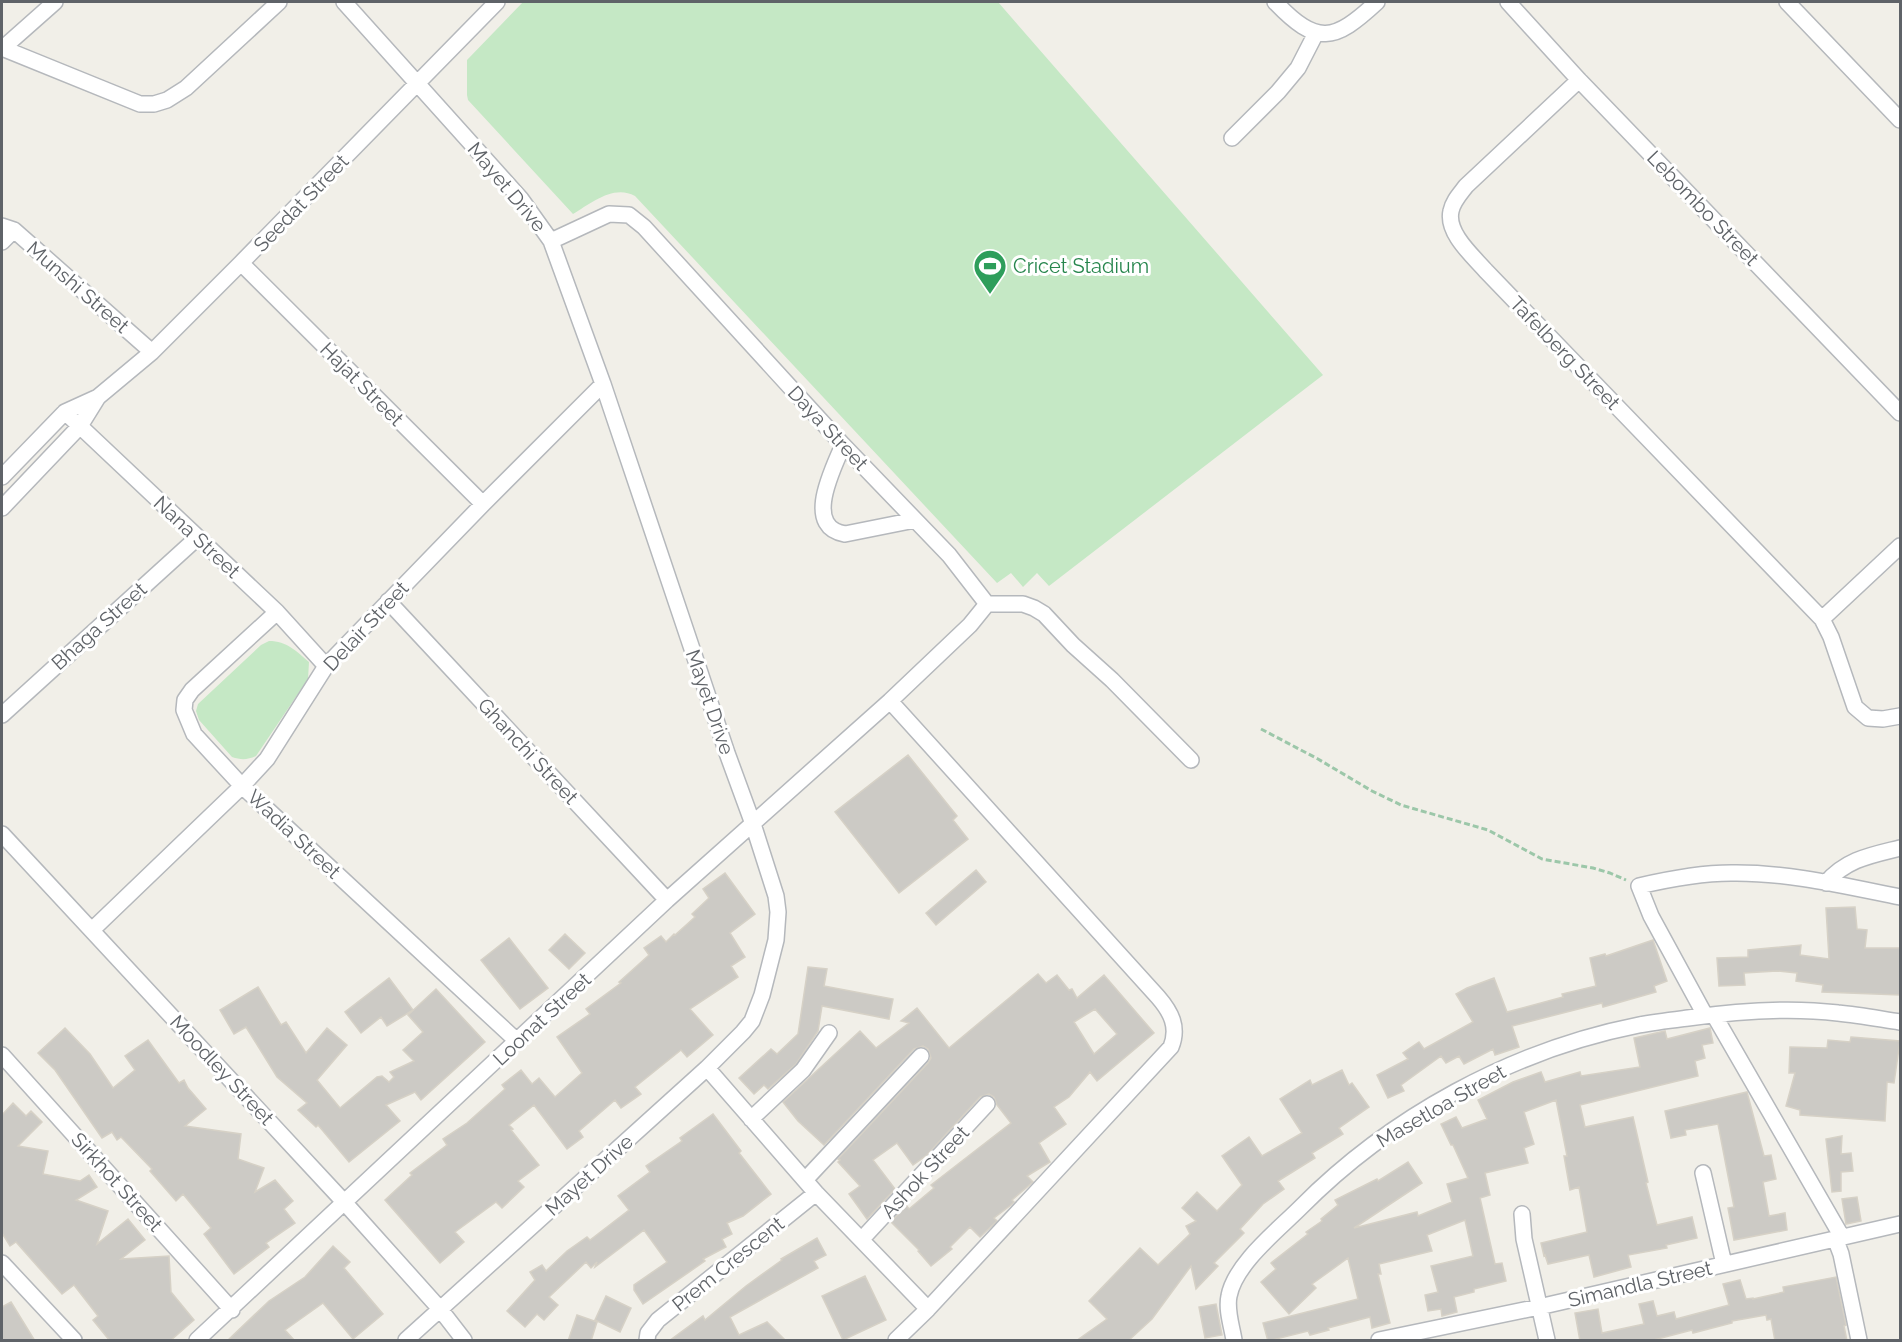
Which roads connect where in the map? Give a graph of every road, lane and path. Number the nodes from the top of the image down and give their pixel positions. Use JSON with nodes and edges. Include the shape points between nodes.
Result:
{"nodes":[{"id":1,"x":54,"y":2,"type":"edge"},
{"id":2,"x":279,"y":2,"type":"edge"},
{"id":3,"x":344,"y":2,"type":"edge"},
{"id":4,"x":497,"y":2,"type":"edge"},
{"id":5,"x":1275,"y":2,"type":"edge"},
{"id":6,"x":1377,"y":2,"type":"edge"},
{"id":7,"x":1508,"y":2,"type":"edge"},
{"id":8,"x":1786,"y":2,"type":"edge"},
{"id":9,"x":1323,"y":33,"type":"junction"},
{"id":10,"x":2,"y":48,"type":"edge"},
{"id":11,"x":1579,"y":80,"type":"junction"},
{"id":12,"x":417,"y":82,"type":"junction"},
{"id":13,"x":1900,"y":120,"type":"edge"},
{"id":14,"x":1232,"y":138,"type":"dead end"},
{"id":15,"x":8,"y":228,"type":"edge"},
{"id":16,"x":551,"y":241,"type":"junction"},
{"id":17,"x":2,"y":242,"type":"edge"},
{"id":18,"x":242,"y":263,"type":"junction"},
{"id":19,"x":152,"y":352,"type":"junction"},
{"id":20,"x":603,"y":384,"type":"junction"},
{"id":21,"x":98,"y":397,"type":"junction"},
{"id":22,"x":65,"y":412,"type":"junction"},
{"id":23,"x":1900,"y":413,"type":"edge"},
{"id":24,"x":80,"y":426,"type":"junction"},
{"id":25,"x":843,"y":446,"type":"junction"},
{"id":26,"x":2,"y":477,"type":"edge"},
{"id":27,"x":483,"y":504,"type":"junction"},
{"id":28,"x":2,"y":508,"type":"edge"},
{"id":29,"x":915,"y":520,"type":"junction"},
{"id":30,"x":197,"y":538,"type":"junction"},
{"id":31,"x":1900,"y":546,"type":"edge"},
{"id":32,"x":388,"y":601,"type":"junction"},
{"id":33,"x":987,"y":604,"type":"junction"},
{"id":34,"x":277,"y":612,"type":"junction"},
{"id":35,"x":1822,"y":619,"type":"junction"},
{"id":36,"x":326,"y":666,"type":"junction"},
{"id":37,"x":890,"y":701,"type":"junction"},
{"id":38,"x":2,"y":715,"type":"edge"},
{"id":39,"x":1900,"y":716,"type":"edge"},
{"id":40,"x":1261,"y":729,"type":"dead end"},
{"id":41,"x":1191,"y":760,"type":"dead end"},
{"id":42,"x":242,"y":786,"type":"junction"},
{"id":43,"x":753,"y":824,"type":"junction"},
{"id":44,"x":2,"y":834,"type":"edge"},
{"id":45,"x":1900,"y":848,"type":"edge"},
{"id":46,"x":1826,"y":883,"type":"junction"},
{"id":47,"x":1639,"y":886,"type":"junction"},
{"id":48,"x":1900,"y":897,"type":"edge"},
{"id":49,"x":668,"y":900,"type":"junction"},
{"id":50,"x":92,"y":930,"type":"junction"},
{"id":51,"x":1709,"y":1015,"type":"junction"},
{"id":52,"x":1900,"y":1022,"type":"edge"},
{"id":53,"x":829,"y":1033,"type":"dead end"},
{"id":54,"x":518,"y":1042,"type":"junction"},
{"id":55,"x":2,"y":1055,"type":"edge"},
{"id":56,"x":921,"y":1056,"type":"dead end"},
{"id":57,"x":707,"y":1068,"type":"junction"},
{"id":58,"x":987,"y":1104,"type":"dead end"},
{"id":59,"x":752,"y":1119,"type":"junction"},
{"id":60,"x":1702,"y":1173,"type":"dead end"},
{"id":61,"x":805,"y":1180,"type":"junction"},
{"id":62,"x":816,"y":1193,"type":"junction"},
{"id":63,"x":345,"y":1203,"type":"junction"},
{"id":64,"x":1522,"y":1214,"type":"dead end"},
{"id":65,"x":1900,"y":1224,"type":"edge"},
{"id":66,"x":1839,"y":1238,"type":"junction"},
{"id":67,"x":862,"y":1239,"type":"junction"},
{"id":68,"x":2,"y":1263,"type":"edge"},
{"id":69,"x":1724,"y":1264,"type":"junction"},
{"id":70,"x":1539,"y":1307,"type":"junction"},
{"id":71,"x":440,"y":1309,"type":"junction"},
{"id":72,"x":928,"y":1309,"type":"junction"},
{"id":73,"x":232,"y":1310,"type":"junction"},
{"id":74,"x":1408,"y":1337,"type":"edge"},
{"id":75,"x":74,"y":1341,"type":"edge"},
{"id":76,"x":197,"y":1341,"type":"edge"},
{"id":77,"x":406,"y":1341,"type":"edge"},
{"id":78,"x":464,"y":1341,"type":"edge"},
{"id":79,"x":647,"y":1341,"type":"edge"},
{"id":80,"x":896,"y":1341,"type":"edge"},
{"id":81,"x":1234,"y":1341,"type":"edge"},
{"id":82,"x":1379,"y":1341,"type":"edge"},
{"id":83,"x":1546,"y":1341,"type":"edge"},
{"id":84,"x":1859,"y":1341,"type":"edge"}],
"edges":[{"from":1,"to":10,"type":"street"},
{"from":2,"to":10,"type":"street","via":[[186,88],[154,104],[140,104]]},
{"from":3,"to":12,"type":"street","name":"Mayet Drive"},
{"from":4,"to":12,"type":"street","name":"Seedat Street"},
{"from":5,"to":9,"type":"street","via":[[1291,19]]},
{"from":6,"to":9,"type":"street","via":[[1344,28]]},
{"from":7,"to":11,"type":"street","name":"Lebombo Street"},
{"from":8,"to":13,"type":"street"},
{"from":9,"to":14,"type":"street","via":[[1278,92]]},
{"from":11,"to":23,"type":"street","name":"Lebombo Street"},
{"from":11,"to":35,"type":"street","name":"Tafelberg Street","via":[[1466,186],[1451,211],[1455,232],[1486,271]]},
{"from":12,"to":16,"type":"street","name":"Mayet Drive","via":[[521,199]]},
{"from":12,"to":18,"type":"street","name":"Seedat Street"},
{"from":15,"to":17,"type":"street"},
{"from":15,"to":19,"type":"street","name":"Munshi Street"},
{"from":16,"to":20,"type":"street","name":"Mayet Drive"},
{"from":16,"to":25,"type":"street","name":"Daya Street","via":[[609,214],[629,215]]},
{"from":18,"to":19,"type":"street","name":"Seedat Street"},
{"from":18,"to":27,"type":"street","name":"Hajat Street"},
{"from":19,"to":21,"type":"street","name":"Seedat Street"},
{"from":20,"to":27,"type":"street","name":"Delair Street"},
{"from":20,"to":43,"type":"street","name":"Mayet Drive"},
{"from":21,"to":22,"type":"street","name":"Seedat Street"},
{"from":21,"to":24,"type":"street","name":"Seedat Street"},
{"from":22,"to":24,"type":"street","name":"Nana Street"},
{"from":22,"to":26,"type":"street","name":"Seedat Street"},
{"from":24,"to":28,"type":"street","name":"Seedat Street"},
{"from":24,"to":30,"type":"street","name":"Nana Street"},
{"from":25,"to":29,"type":"street","name":"Daya Street"},
{"from":25,"to":29,"type":"street","via":[[823,500],[827,522],[845,534]]},
{"from":27,"to":32,"type":"street","name":"Delair Street"},
{"from":29,"to":33,"type":"street","name":"Daya Street","via":[[949,555]]},
{"from":30,"to":34,"type":"street","name":"Nana Street"},
{"from":30,"to":38,"type":"street","name":"Bhaga Street"},
{"from":31,"to":35,"type":"street"},
{"from":32,"to":36,"type":"street","name":"Delair Street"},
{"from":32,"to":49,"type":"street","name":"Ghanchi Street"},
{"from":33,"to":37,"type":"street"},
{"from":33,"to":41,"type":"street","via":[[1023,604],[1044,614]]},
{"from":34,"to":36,"type":"street","name":"Nana Street"},
{"from":34,"to":42,"type":"street","name":"Wadia Street","via":[[185,700],[184,710],[194,734]]},
{"from":35,"to":39,"type":"street","via":[[1855,707],[1868,718]]},
{"from":36,"to":42,"type":"street","name":"Delair Street","via":[[267,759]]},
{"from":37,"to":43,"type":"street","name":"Loonat Street"},
{"from":37,"to":72,"type":"street","via":[[1158,997],[1168,1009],[1175,1029],[1171,1047]]},
{"from":40,"to":47,"type":"path","via":[[1401,805],[1488,830],[1542,859],[1610,873]]},
{"from":42,"to":50,"type":"street","name":"Delair Street"},
{"from":42,"to":54,"type":"street","name":"Wadia Street"},
{"from":43,"to":49,"type":"street","name":"Loonat Street"},
{"from":43,"to":57,"type":"street","name":"Mayet Drive","via":[[776,896],[776,940],[752,1021]]},
{"from":44,"to":50,"type":"street","name":"Moodley Street"},
{"from":45,"to":46,"type":"street","via":[[1846,864]]},
{"from":46,"to":47,"type":"street","via":[[1729,873]]},
{"from":46,"to":48,"type":"street"},
{"from":47,"to":51,"type":"street","via":[[1651,916]]},
{"from":49,"to":54,"type":"street","name":"Loonat Street"},
{"from":50,"to":63,"type":"street","name":"Moodley Street"},
{"from":51,"to":52,"type":"street","name":"Masetloa Street","via":[[1836,1012]]},
{"from":51,"to":66,"type":"street"},
{"from":51,"to":81,"type":"street","name":"Masetloa Street","via":[[1638,1025],[1583,1039],[1497,1070],[1354,1158],[1240,1271],[1228,1297]]},
{"from":53,"to":59,"type":"street","via":[[802,1070]]},
{"from":54,"to":63,"type":"street","name":"Loonat Street"},
{"from":55,"to":73,"type":"street","name":"Sirkhot Street"},
{"from":56,"to":61,"type":"street"},
{"from":57,"to":59,"type":"street"},
{"from":57,"to":71,"type":"street","name":"Mayet Drive"},
{"from":58,"to":67,"type":"street","name":"Ashok Street"},
{"from":59,"to":61,"type":"street"},
{"from":60,"to":69,"type":"street"},
{"from":61,"to":62,"type":"street"},
{"from":62,"to":67,"type":"street"},
{"from":62,"to":79,"type":"street","name":"Prem Crescent","via":[[658,1320]]},
{"from":63,"to":71,"type":"street","name":"Moodley Street"},
{"from":63,"to":73,"type":"street","name":"Loonat Street"},
{"from":64,"to":70,"type":"street"},
{"from":65,"to":66,"type":"street","name":"Simandla Street"},
{"from":66,"to":69,"type":"street","name":"Simandla Street"},
{"from":66,"to":84,"type":"street"},
{"from":67,"to":72,"type":"street"},
{"from":68,"to":75,"type":"street"},
{"from":69,"to":70,"type":"street","name":"Simandla Street"},
{"from":70,"to":74,"type":"street","name":"Simandla Street"},
{"from":70,"to":83,"type":"street"},
{"from":71,"to":77,"type":"street","name":"Mayet Drive"},
{"from":71,"to":78,"type":"street","name":"Moodley Street"},
{"from":72,"to":80,"type":"street"},
{"from":73,"to":76,"type":"street","name":"Loonat Street"},
{"from":74,"to":82,"type":"street","name":"Simandla Street"}]}
